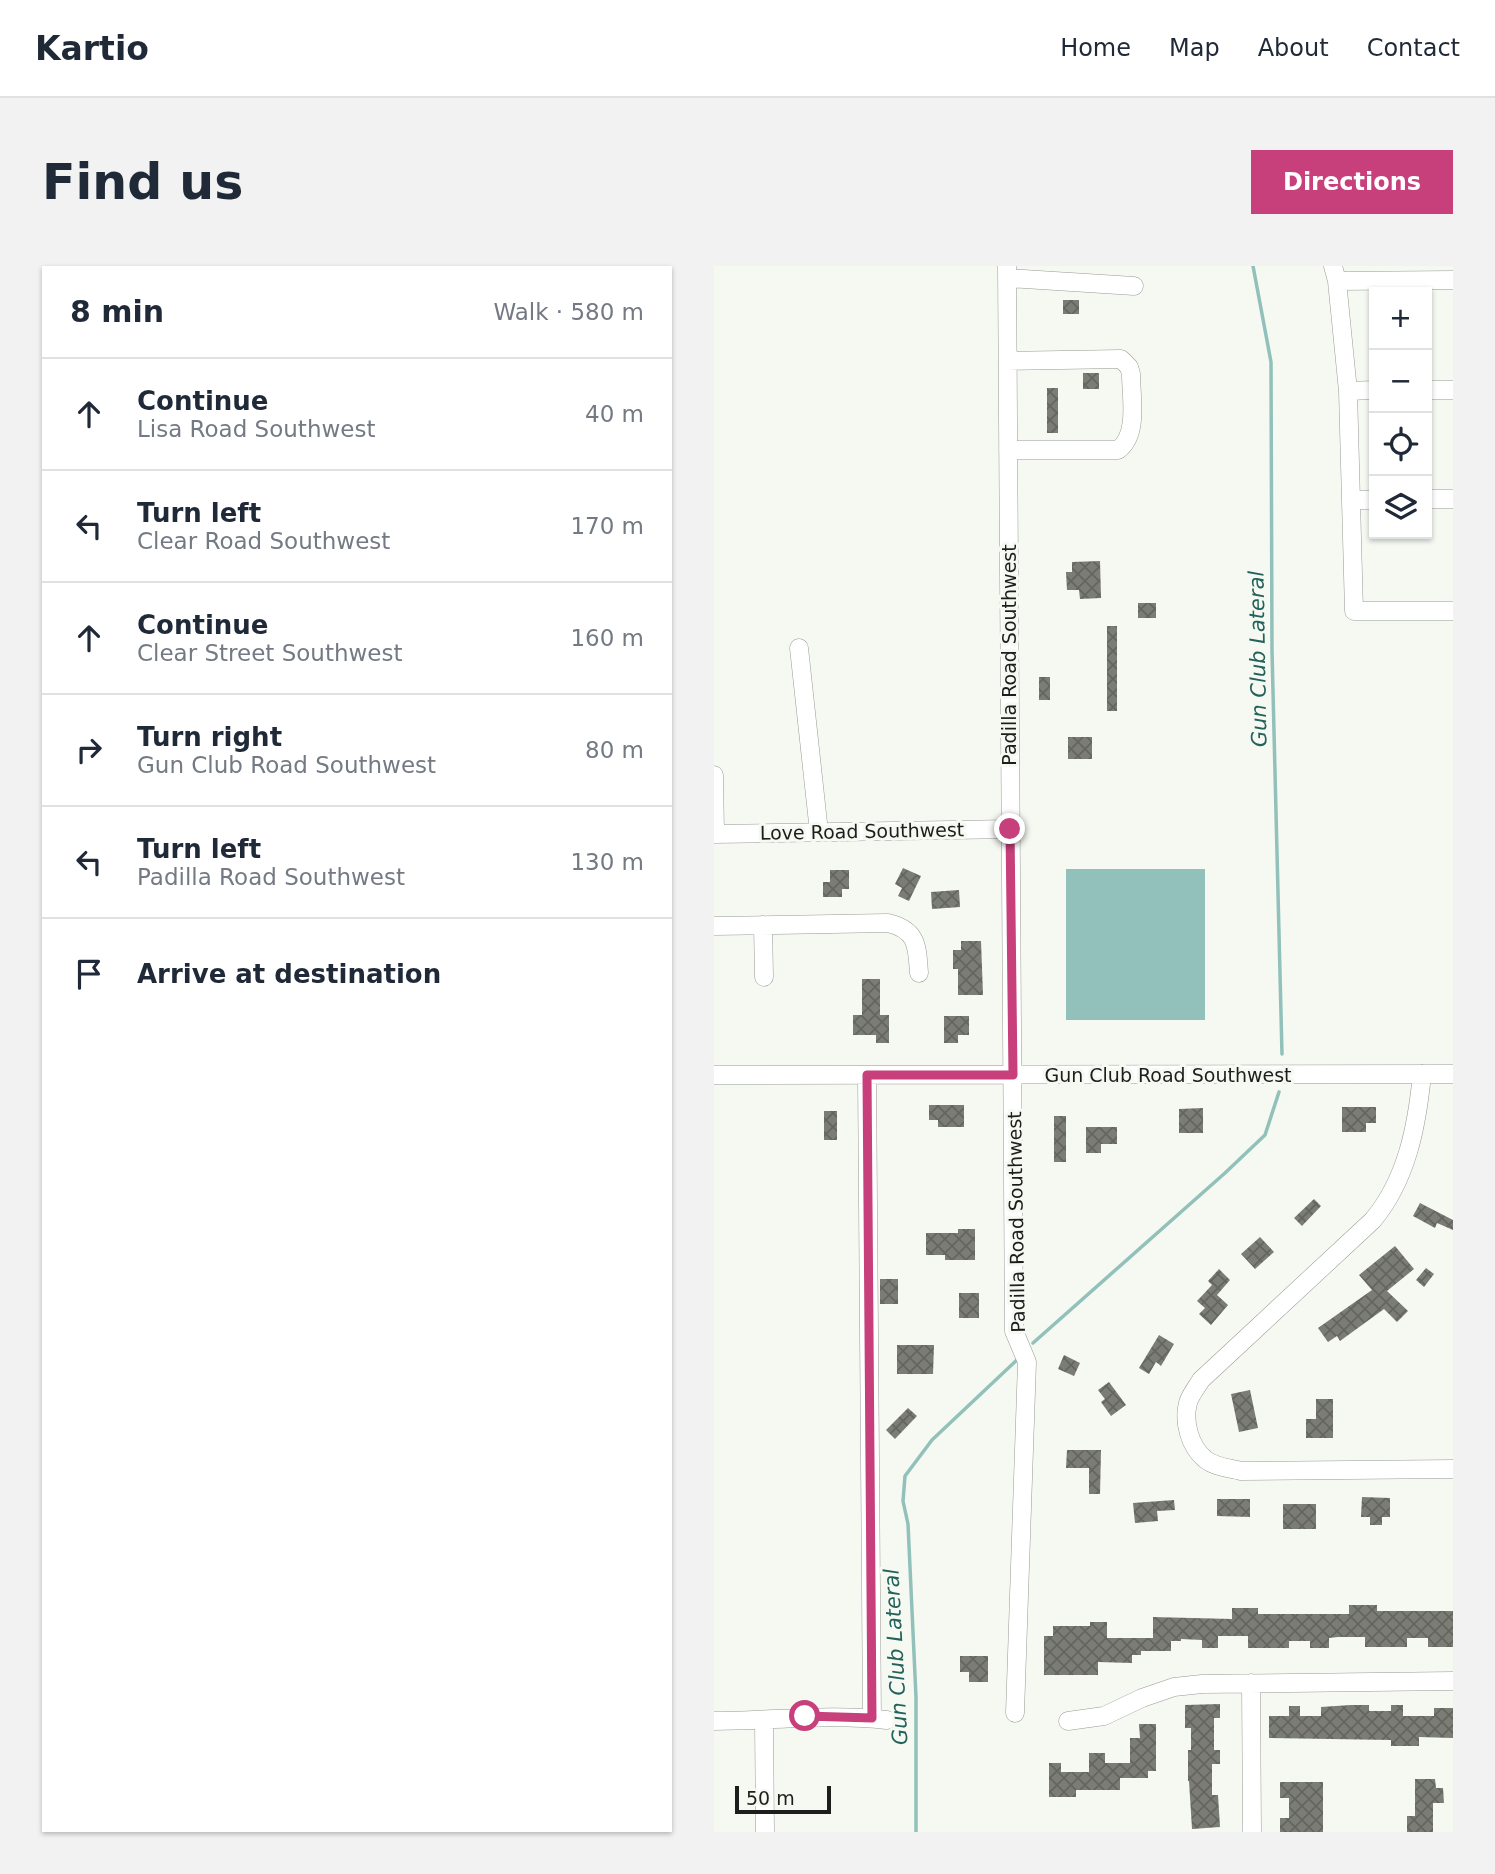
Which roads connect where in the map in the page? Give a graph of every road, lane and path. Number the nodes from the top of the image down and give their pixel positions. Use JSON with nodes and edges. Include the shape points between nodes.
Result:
{"nodes":[{"id":1,"x":1007,"y":272,"type":"edge"},
{"id":2,"x":1335,"y":274,"type":"edge"},
{"id":3,"x":1453,"y":280,"type":"edge"},
{"id":4,"x":1134,"y":286,"type":"dead end"},
{"id":5,"x":1008,"y":361,"type":"junction"},
{"id":6,"x":1369,"y":390,"type":"edge"},
{"id":7,"x":1432,"y":390,"type":"edge"},
{"id":8,"x":1453,"y":390,"type":"edge"},
{"id":9,"x":1348,"y":391,"type":"junction"},
{"id":10,"x":1008,"y":450,"type":"junction"},
{"id":11,"x":1432,"y":499,"type":"edge"},
{"id":12,"x":1453,"y":499,"type":"edge"},
{"id":13,"x":1351,"y":500,"type":"junction"},
{"id":14,"x":1369,"y":500,"type":"edge"},
{"id":15,"x":1453,"y":611,"type":"edge"},
{"id":16,"x":799,"y":648,"type":"dead end"},
{"id":17,"x":714,"y":775,"type":"edge"},
{"id":18,"x":1010,"y":829,"type":"junction"},
{"id":19,"x":819,"y":832,"type":"junction"},
{"id":20,"x":715,"y":834,"type":"edge"},
{"id":21,"x":763,"y":925,"type":"junction"},
{"id":22,"x":714,"y":926,"type":"edge"},
{"id":23,"x":919,"y":973,"type":"dead end"},
{"id":24,"x":764,"y":977,"type":"dead end"},
{"id":25,"x":1422,"y":1074,"type":"junction"},
{"id":26,"x":1453,"y":1074,"type":"edge"},
{"id":27,"x":714,"y":1075,"type":"edge"},
{"id":28,"x":867,"y":1075,"type":"junction"},
{"id":29,"x":1013,"y":1075,"type":"junction"},
{"id":30,"x":1453,"y":1469,"type":"edge"},
{"id":31,"x":1453,"y":1681,"type":"edge"},
{"id":32,"x":1251,"y":1683,"type":"junction"},
{"id":33,"x":1015,"y":1713,"type":"dead end"},
{"id":34,"x":714,"y":1721,"type":"edge"},
{"id":35,"x":764,"y":1721,"type":"junction"},
{"id":36,"x":1068,"y":1721,"type":"dead end"},
{"id":37,"x":765,"y":1832,"type":"edge"},
{"id":38,"x":1252,"y":1832,"type":"edge"}],
"edges":[{"from":1,"to":4,"type":"street"},
{"from":1,"to":5,"type":"street","name":"Padilla Road Southwest"},
{"from":2,"to":3,"type":"street"},
{"from":2,"to":9,"type":"street"},
{"from":5,"to":10,"type":"street","name":"Padilla Road Southwest"},
{"from":5,"to":10,"type":"street","via":[[1121,359],[1131,374],[1131,426],[1118,450]]},
{"from":6,"to":9,"type":"street"},
{"from":7,"to":8,"type":"street"},
{"from":9,"to":13,"type":"street"},
{"from":10,"to":18,"type":"street","name":"Padilla Road Southwest"},
{"from":11,"to":12,"type":"street"},
{"from":13,"to":14,"type":"street"},
{"from":13,"to":15,"type":"street","via":[[1354,611]]},
{"from":16,"to":19,"type":"street"},
{"from":17,"to":20,"type":"street"},
{"from":18,"to":19,"type":"street","name":"Love Road Southwest"},
{"from":18,"to":29,"type":"street","name":"Padilla Road Southwest"},
{"from":19,"to":20,"type":"street","name":"Love Road Southwest"},
{"from":21,"to":22,"type":"street"},
{"from":21,"to":23,"type":"street","via":[[899,926],[908,930],[916,945]]},
{"from":21,"to":24,"type":"street"},
{"from":25,"to":26,"type":"street","name":"Gun Club Road Southwest"},
{"from":25,"to":29,"type":"street","name":"Gun Club Road Southwest"},
{"from":25,"to":30,"type":"street","via":[[1405,1165],[1386,1205],[1201,1380],[1188,1404],[1188,1433],[1205,1459],[1241,1471]]},
{"from":27,"to":28,"type":"street","name":"Gun Club Road Southwest"},
{"from":28,"to":29,"type":"street","name":"Gun Club Road Southwest"},
{"from":28,"to":35,"type":"street","via":[[869,1390],[880,1719],[805,1716]]},
{"from":29,"to":33,"type":"street","name":"Padilla Road Southwest","via":[[1014,1331],[1027,1362]]},
{"from":31,"to":32,"type":"street"},
{"from":32,"to":36,"type":"street","via":[[1174,1687],[1104,1716]]},
{"from":32,"to":38,"type":"street"},
{"from":34,"to":35,"type":"street"},
{"from":35,"to":37,"type":"street"}]}
